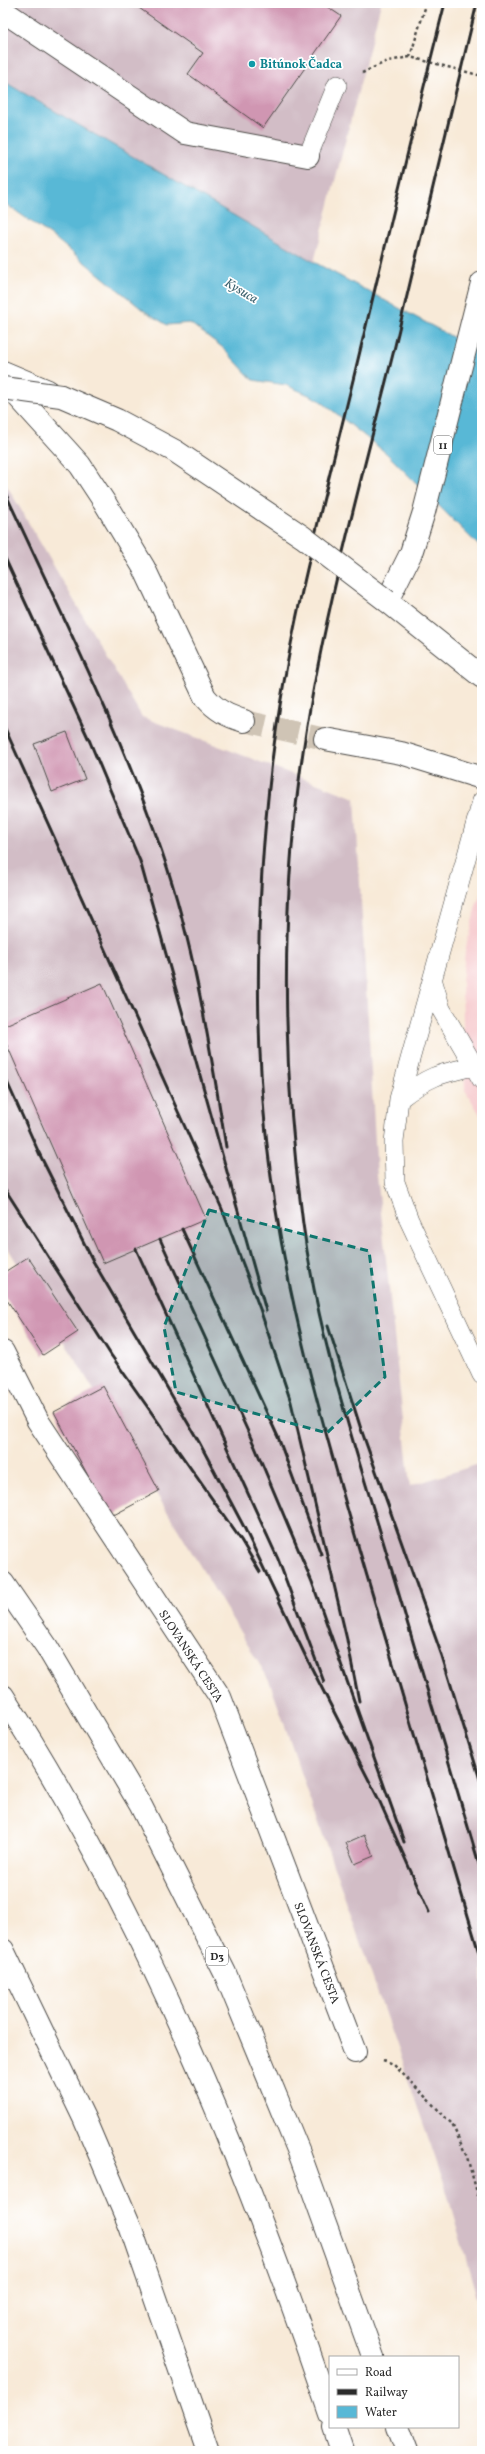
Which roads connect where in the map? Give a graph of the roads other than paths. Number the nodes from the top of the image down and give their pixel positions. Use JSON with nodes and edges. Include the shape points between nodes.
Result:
{"nodes":[{"id":1,"x":3,"y":11,"type":"edge"},
{"id":2,"x":336,"y":85,"type":"road end"},
{"id":3,"x":308,"y":156,"type":"joint"},
{"id":4,"x":482,"y":283,"type":"edge"},
{"id":5,"x":3,"y":372,"type":"edge"},
{"id":6,"x":3,"y":380,"type":"edge"},
{"id":7,"x":3,"y":388,"type":"edge"},
{"id":8,"x":60,"y":396,"type":"junction"},
{"id":9,"x":387,"y":601,"type":"junction"},
{"id":10,"x":482,"y":676,"type":"edge"},
{"id":11,"x":244,"y":721,"type":"tunnel mouth"},
{"id":12,"x":325,"y":739,"type":"tunnel mouth"},
{"id":13,"x":482,"y":778,"type":"edge"},
{"id":14,"x":482,"y":801,"type":"edge"},
{"id":15,"x":434,"y":982,"type":"junction"},
{"id":16,"x":478,"y":1073,"type":"edge"},
{"id":17,"x":399,"y":1099,"type":"junction"},
{"id":18,"x":3,"y":1352,"type":"edge"},
{"id":19,"x":482,"y":1375,"type":"edge"},
{"id":20,"x":3,"y":1584,"type":"edge"},
{"id":21,"x":3,"y":1696,"type":"edge"},
{"id":22,"x":3,"y":1950,"type":"edge"},
{"id":23,"x":355,"y":2052,"type":"road end"},
{"id":24,"x":373,"y":2356,"type":"edge"},
{"id":25,"x":329,"y":2411,"type":"edge"},
{"id":26,"x":334,"y":2428,"type":"edge"},
{"id":27,"x":398,"y":2428,"type":"edge"},
{"id":28,"x":208,"y":2451,"type":"edge"},
{"id":29,"x":342,"y":2451,"type":"edge"},
{"id":30,"x":407,"y":2451,"type":"edge"}],
"edges":[{"from":1,"to":3,"type":"main road","via":[[185,133]]},
{"from":2,"to":3,"type":"lane"},
{"from":4,"to":9,"type":"main road","number":"11","via":[[424,512],[411,553]]},
{"from":5,"to":8,"type":"main road","bridge":true},
{"from":6,"to":11,"type":"main road","via":[[80,465],[105,503],[144,568],[205,697],[215,708],[228,716]]},
{"from":7,"to":8,"type":"main road","bridge":true},
{"from":8,"to":9,"type":"main road","bridge":true,"via":[[117,420],[175,451],[303,536]]},
{"from":9,"to":10,"type":"main road"},
{"from":12,"to":13,"type":"main road","via":[[401,753]]},
{"from":14,"to":15,"type":"lane"},
{"from":15,"to":16,"type":"lane","via":[[441,1009]]},
{"from":15,"to":17,"type":"lane"},
{"from":16,"to":17,"type":"lane","via":[[440,1073],[423,1081]]},
{"from":17,"to":19,"type":"lane","via":[[394,1142],[395,1182],[409,1220]]},
{"from":18,"to":23,"type":"main road","name":"SLOVANSKÁ CESTA","via":[[38,1421],[220,1697]]},
{"from":20,"to":24,"type":"main road","number":"D3","via":[[47,1647],[141,1806],[225,1973],[299,2152]]},
{"from":21,"to":25,"type":"main road","via":[[117,1891],[188,2040],[258,2212]]},
{"from":22,"to":28,"type":"main road","via":[[84,2118],[130,2226]]},
{"from":26,"to":29,"type":"main road"},
{"from":27,"to":30,"type":"main road"}]}
